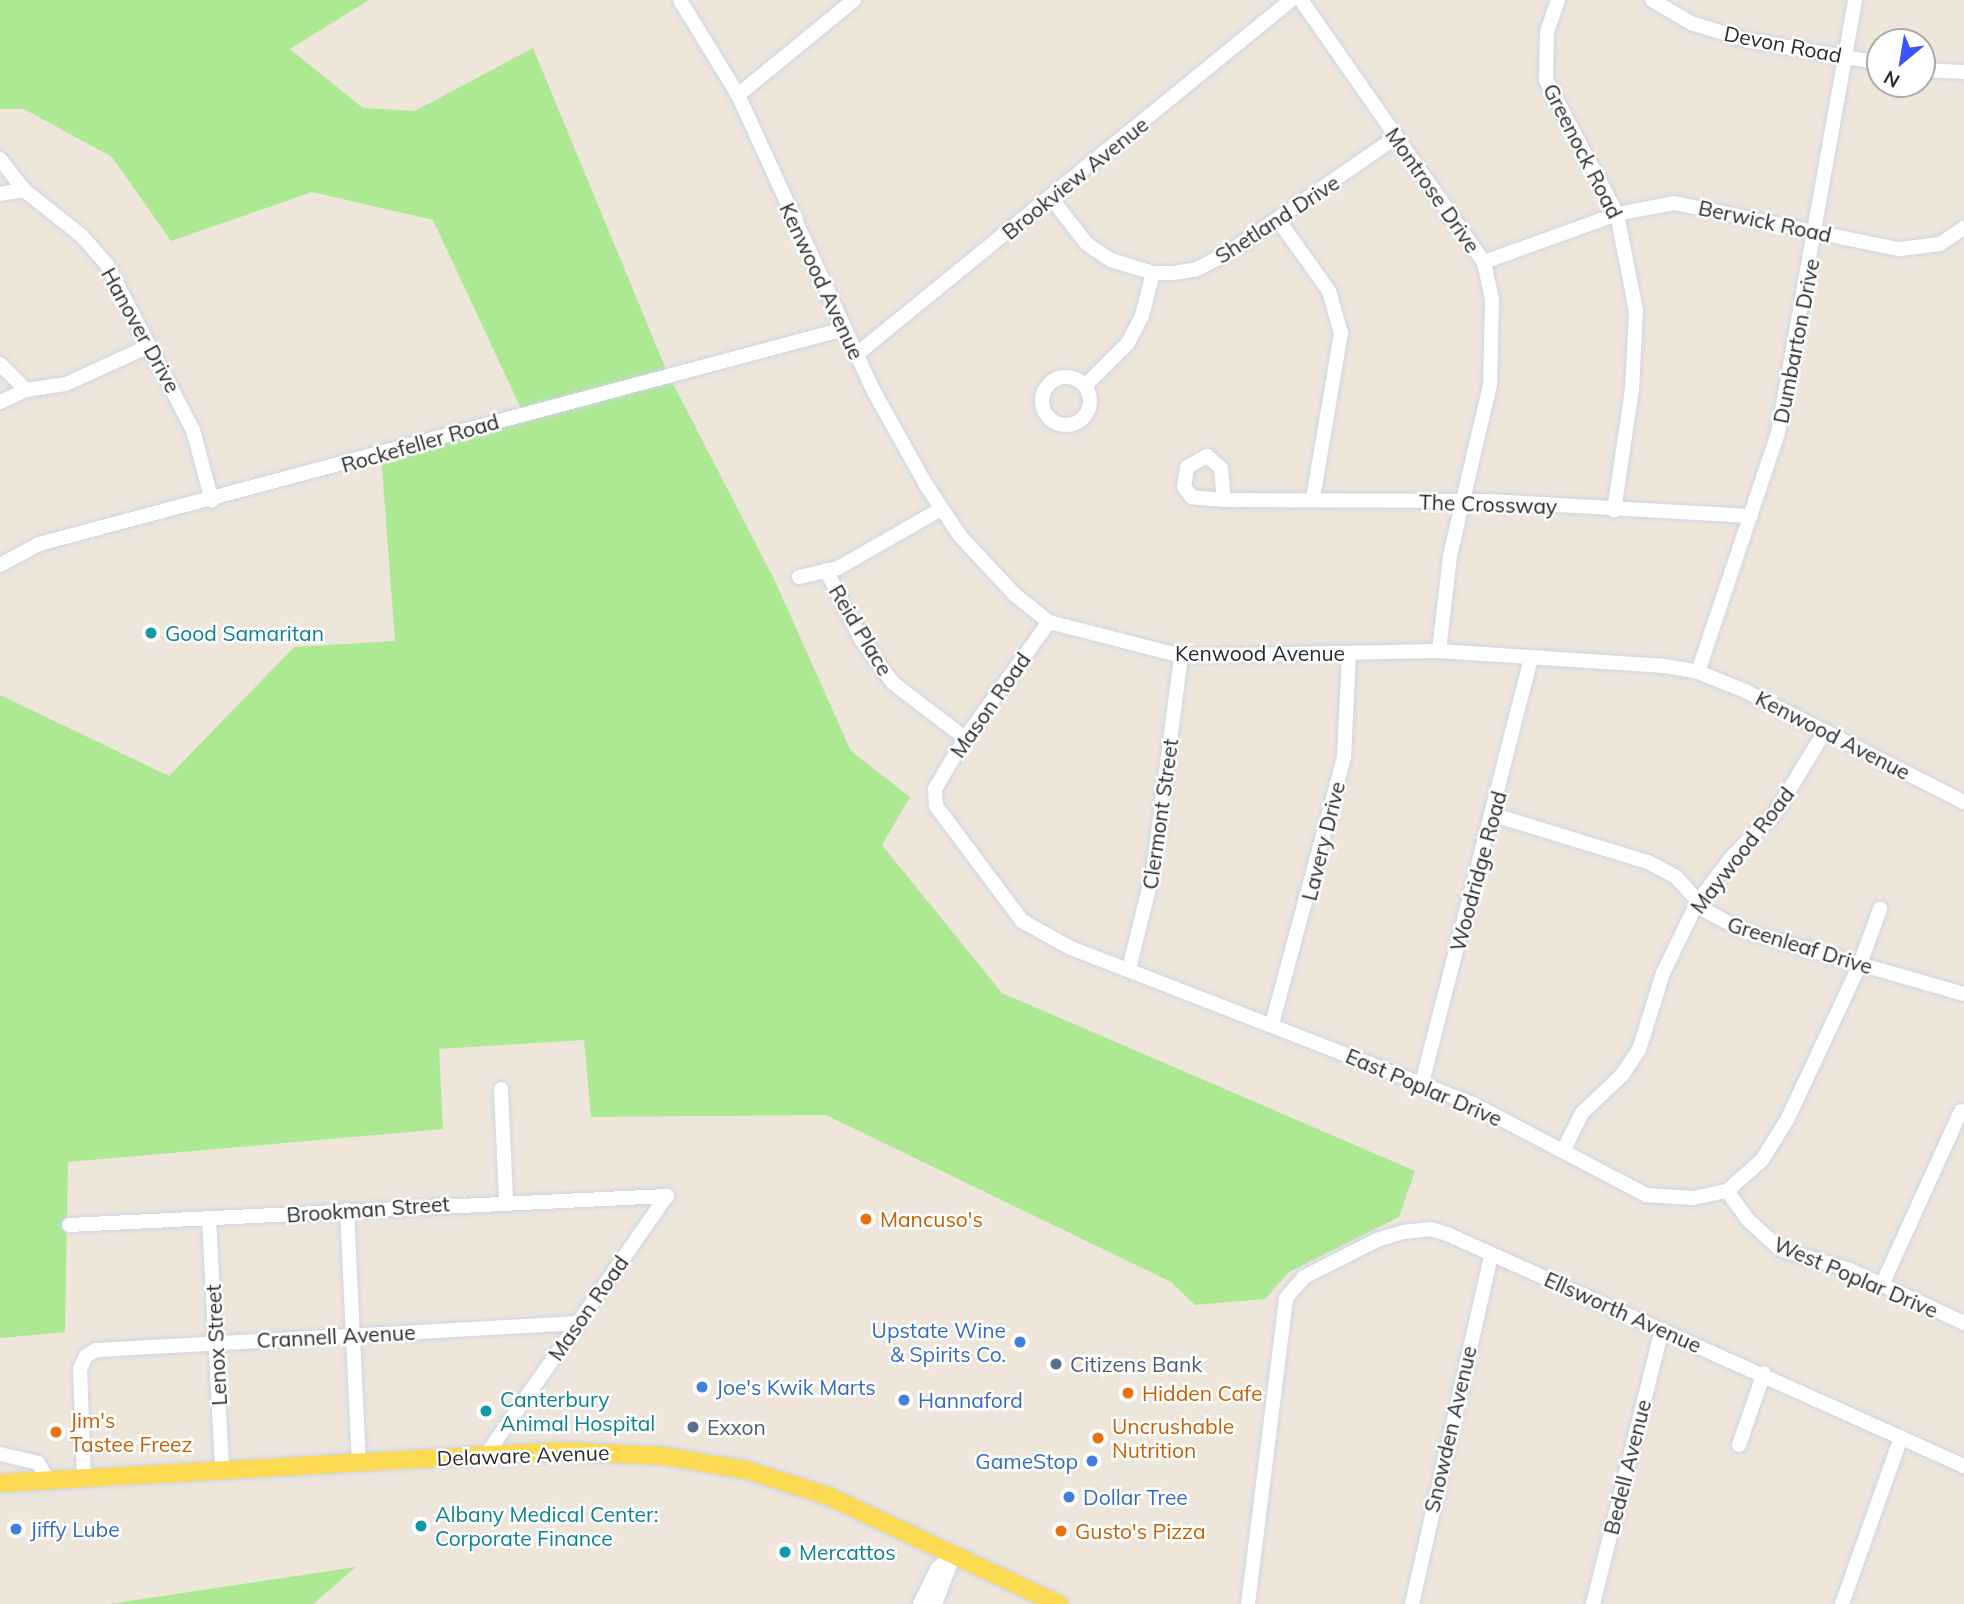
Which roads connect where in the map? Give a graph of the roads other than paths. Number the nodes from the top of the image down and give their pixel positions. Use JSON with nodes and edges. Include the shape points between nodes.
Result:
{"nodes":[{"id":1,"x":680,"y":0,"type":"edge"},
{"id":2,"x":854,"y":0,"type":"edge"},
{"id":3,"x":1291,"y":0,"type":"edge"},
{"id":4,"x":1301,"y":0,"type":"edge"},
{"id":5,"x":1559,"y":0,"type":"edge"},
{"id":6,"x":1652,"y":0,"type":"edge"},
{"id":7,"x":1855,"y":0,"type":"edge"},
{"id":8,"x":1842,"y":56,"type":"junction"},
{"id":9,"x":1866,"y":60,"type":"edge"},
{"id":10,"x":1936,"y":71,"type":"edge"},
{"id":11,"x":1964,"y":72,"type":"edge"},
{"id":12,"x":738,"y":94,"type":"junction"},
{"id":13,"x":1395,"y":138,"type":"junction"},
{"id":14,"x":0,"y":159,"type":"edge"},
{"id":15,"x":24,"y":190,"type":"junction"},
{"id":16,"x":0,"y":194,"type":"edge"},
{"id":17,"x":1051,"y":198,"type":"junction"},
{"id":18,"x":1617,"y":214,"type":"junction"},
{"id":19,"x":1279,"y":222,"type":"junction"},
{"id":20,"x":1964,"y":228,"type":"edge"},
{"id":21,"x":1817,"y":233,"type":"junction"},
{"id":22,"x":1484,"y":262,"type":"junction"},
{"id":23,"x":1153,"y":274,"type":"junction"},
{"id":24,"x":844,"y":329,"type":"junction"},
{"id":25,"x":149,"y":346,"type":"junction"},
{"id":26,"x":857,"y":354,"type":"junction"},
{"id":27,"x":0,"y":364,"type":"edge"},
{"id":28,"x":1086,"y":385,"type":"dead end"},
{"id":29,"x":26,"y":390,"type":"junction"},
{"id":30,"x":0,"y":402,"type":"edge"},
{"id":31,"x":1313,"y":499,"type":"junction"},
{"id":32,"x":1224,"y":500,"type":"dead end"},
{"id":33,"x":212,"y":501,"type":"junction"},
{"id":34,"x":1462,"y":503,"type":"junction"},
{"id":35,"x":941,"y":509,"type":"junction"},
{"id":36,"x":1614,"y":511,"type":"junction"},
{"id":37,"x":1751,"y":516,"type":"junction"},
{"id":38,"x":0,"y":565,"type":"edge"},
{"id":39,"x":826,"y":570,"type":"junction"},
{"id":40,"x":799,"y":577,"type":"dead end"},
{"id":41,"x":1049,"y":622,"type":"junction"},
{"id":42,"x":1439,"y":651,"type":"junction"},
{"id":43,"x":1349,"y":654,"type":"junction"},
{"id":44,"x":1181,"y":656,"type":"junction"},
{"id":45,"x":1531,"y":658,"type":"junction"},
{"id":46,"x":1698,"y":672,"type":"junction"},
{"id":47,"x":1825,"y":731,"type":"junction"},
{"id":48,"x":965,"y":738,"type":"junction"},
{"id":49,"x":935,"y":789,"type":"joint"},
{"id":50,"x":1964,"y":802,"type":"edge"},
{"id":51,"x":1494,"y":815,"type":"junction"},
{"id":52,"x":1696,"y":903,"type":"junction"},
{"id":53,"x":1880,"y":909,"type":"dead end"},
{"id":54,"x":1860,"y":964,"type":"junction"},
{"id":55,"x":1129,"y":969,"type":"junction"},
{"id":56,"x":1964,"y":994,"type":"edge"},
{"id":57,"x":1272,"y":1024,"type":"junction"},
{"id":58,"x":1422,"y":1083,"type":"junction"},
{"id":59,"x":501,"y":1089,"type":"dead end"},
{"id":60,"x":1961,"y":1111,"type":"dead end"},
{"id":61,"x":1563,"y":1152,"type":"junction"},
{"id":62,"x":1727,"y":1191,"type":"junction"},
{"id":63,"x":667,"y":1196,"type":"joint"},
{"id":64,"x":506,"y":1200,"type":"junction"},
{"id":65,"x":347,"y":1210,"type":"junction"},
{"id":66,"x":209,"y":1219,"type":"junction"},
{"id":67,"x":69,"y":1225,"type":"dead end"},
{"id":68,"x":1491,"y":1255,"type":"junction"},
{"id":69,"x":1882,"y":1285,"type":"junction"},
{"id":70,"x":576,"y":1323,"type":"junction"},
{"id":71,"x":1964,"y":1323,"type":"edge"},
{"id":72,"x":1662,"y":1330,"type":"junction"},
{"id":73,"x":352,"y":1336,"type":"junction"},
{"id":74,"x":216,"y":1342,"type":"junction"},
{"id":75,"x":1764,"y":1373,"type":"junction"},
{"id":76,"x":1901,"y":1437,"type":"junction"},
{"id":77,"x":1739,"y":1445,"type":"dead end"},
{"id":78,"x":0,"y":1454,"type":"edge"},
{"id":79,"x":486,"y":1455,"type":"junction"},
{"id":80,"x":359,"y":1463,"type":"junction"},
{"id":81,"x":1964,"y":1466,"type":"edge"},
{"id":82,"x":222,"y":1471,"type":"junction"},
{"id":83,"x":84,"y":1478,"type":"junction"},
{"id":84,"x":48,"y":1480,"type":"junction"},
{"id":85,"x":0,"y":1483,"type":"edge"},
{"id":86,"x":954,"y":1553,"type":"junction"},
{"id":87,"x":920,"y":1604,"type":"edge"},
{"id":88,"x":935,"y":1604,"type":"edge"},
{"id":89,"x":1059,"y":1604,"type":"edge"},
{"id":90,"x":1248,"y":1604,"type":"edge"},
{"id":91,"x":1412,"y":1604,"type":"edge"},
{"id":92,"x":1592,"y":1604,"type":"edge"},
{"id":93,"x":1842,"y":1604,"type":"edge"}],
"edges":[{"from":1,"to":12,"type":"street","name":"Kenwood Avenue"},
{"from":2,"to":12,"type":"street"},
{"from":3,"to":17,"type":"street","name":"Brookview Avenue"},
{"from":4,"to":13,"type":"street","name":"Montrose Drive"},
{"from":5,"to":18,"type":"street","name":"Greenock Road","via":[[1547,32],[1546,80]]},
{"from":6,"to":8,"type":"street","name":"Devon Road","via":[[1719,32]]},
{"from":7,"to":8,"type":"street","name":"Dumbarton Drive"},
{"from":8,"to":9,"type":"street","name":"Devon Road"},
{"from":8,"to":21,"type":"street","name":"Dumbarton Drive"},
{"from":10,"to":11,"type":"street"},
{"from":12,"to":24,"type":"street","name":"Kenwood Avenue"},
{"from":13,"to":19,"type":"street","name":"Shetland Drive"},
{"from":13,"to":22,"type":"street","name":"Montrose Drive"},
{"from":14,"to":15,"type":"street","name":"Hanover Drive"},
{"from":15,"to":16,"type":"street"},
{"from":15,"to":25,"type":"street","name":"Hanover Drive","via":[[63,219],[107,265]]},
{"from":17,"to":23,"type":"street","name":"Shetland Drive","via":[[1087,244],[1111,260]]},
{"from":17,"to":26,"type":"street","name":"Brookview Avenue"},
{"from":18,"to":21,"type":"street","name":"Berwick Road","via":[[1685,204]]},
{"from":18,"to":22,"type":"street","name":"Berwick Road"},
{"from":18,"to":36,"type":"street","name":"Greenock Road","via":[[1636,311],[1632,389]]},
{"from":19,"to":23,"type":"street","name":"Shetland Drive","via":[[1197,268]]},
{"from":19,"to":31,"type":"street","via":[[1329,291],[1341,333]]},
{"from":20,"to":21,"type":"street","name":"Berwick Road","via":[[1921,250]]},
{"from":21,"to":37,"type":"street","name":"Dumbarton Drive","via":[[1778,433]]},
{"from":22,"to":34,"type":"street","name":"Montrose Drive","via":[[1492,300],[1493,360]]},
{"from":23,"to":28,"type":"street","via":[[1142,316],[1128,343]]},
{"from":24,"to":26,"type":"street","name":"Kenwood Avenue"},
{"from":24,"to":33,"type":"street","name":"Rockefeller Road","via":[[558,402]]},
{"from":25,"to":29,"type":"street","via":[[66,384]]},
{"from":25,"to":33,"type":"street","name":"Hanover Drive","via":[[193,430]]},
{"from":26,"to":35,"type":"street","name":"Kenwood Avenue"},
{"from":27,"to":29,"type":"street"},
{"from":29,"to":30,"type":"street"},
{"from":31,"to":32,"type":"street","name":"The Crossway"},
{"from":31,"to":34,"type":"street","name":"The Crossway"},
{"from":33,"to":38,"type":"street","name":"Rockefeller Road","via":[[39,544]]},
{"from":34,"to":36,"type":"street","name":"The Crossway"},
{"from":34,"to":42,"type":"street","name":"Montrose Drive","via":[[1450,556]]},
{"from":35,"to":39,"type":"street","via":[[887,543]]},
{"from":35,"to":41,"type":"street","name":"Kenwood Avenue","via":[[1015,595]]},
{"from":36,"to":37,"type":"street","name":"The Crossway"},
{"from":37,"to":46,"type":"street","name":"Dumbarton Drive","via":[[1728,571]]},
{"from":39,"to":40,"type":"street"},
{"from":39,"to":48,"type":"street","name":"Reid Place","via":[[862,641],[893,683]]},
{"from":41,"to":44,"type":"street","name":"Kenwood Avenue"},
{"from":41,"to":48,"type":"street","name":"Mason Road"},
{"from":42,"to":43,"type":"street","name":"Kenwood Avenue"},
{"from":42,"to":45,"type":"street","name":"Kenwood Avenue"},
{"from":43,"to":44,"type":"street","name":"Kenwood Avenue"},
{"from":43,"to":57,"type":"street","name":"Lavery Drive","via":[[1344,757]]},
{"from":44,"to":55,"type":"street","name":"Clermont Street","via":[[1153,872]]},
{"from":45,"to":46,"type":"street","name":"Kenwood Avenue"},
{"from":45,"to":51,"type":"street","name":"Woodridge Road"},
{"from":46,"to":47,"type":"street","name":"Kenwood Avenue"},
{"from":47,"to":50,"type":"street","name":"Kenwood Avenue"},
{"from":47,"to":52,"type":"street","name":"Maywood Road","via":[[1775,813]]},
{"from":48,"to":49,"type":"street","name":"Mason Road"},
{"from":49,"to":55,"type":"street","name":"East Poplar Drive","via":[[936,806],[982,873],[1023,921],[1071,948]]},
{"from":51,"to":52,"type":"street","name":"Greenleaf Drive","via":[[1648,862],[1676,877]]},
{"from":51,"to":58,"type":"street","name":"Woodridge Road"},
{"from":52,"to":54,"type":"street","name":"Greenleaf Drive","via":[[1744,931]]},
{"from":52,"to":61,"type":"street","name":"Maywood Road","via":[[1663,973],[1640,1050],[1583,1114]]},
{"from":53,"to":54,"type":"street"},
{"from":54,"to":56,"type":"street","name":"Greenleaf Drive"},
{"from":54,"to":62,"type":"street","via":[[1782,1130],[1762,1160]]},
{"from":55,"to":57,"type":"street","name":"East Poplar Drive"},
{"from":57,"to":58,"type":"street","name":"East Poplar Drive"},
{"from":58,"to":61,"type":"street","name":"East Poplar Drive","via":[[1492,1113]]},
{"from":59,"to":64,"type":"street"},
{"from":60,"to":69,"type":"street"},
{"from":61,"to":62,"type":"street","name":"East Poplar Drive","via":[[1646,1195],[1693,1198]]},
{"from":62,"to":69,"type":"street","name":"West Poplar Drive","via":[[1746,1219],[1780,1249]]},
{"from":63,"to":64,"type":"street","name":"Brookman Street"},
{"from":63,"to":70,"type":"street","name":"Mason Road"},
{"from":64,"to":65,"type":"street","name":"Brookman Street"},
{"from":65,"to":66,"type":"street","name":"Brookman Street"},
{"from":65,"to":73,"type":"street"},
{"from":66,"to":67,"type":"street","name":"Brookman Street"},
{"from":66,"to":74,"type":"street","name":"Lenox Street"},
{"from":68,"to":72,"type":"street","name":"Ellsworth Avenue"},
{"from":68,"to":90,"type":"street","name":"Ellsworth Avenue","via":[[1431,1229],[1403,1231],[1304,1278],[1286,1298]]},
{"from":68,"to":91,"type":"street","name":"Snowden Avenue"},
{"from":69,"to":71,"type":"street","name":"West Poplar Drive"},
{"from":70,"to":73,"type":"street","name":"Crannell Avenue"},
{"from":70,"to":79,"type":"street","name":"Mason Road"},
{"from":72,"to":75,"type":"street","name":"Ellsworth Avenue"},
{"from":72,"to":92,"type":"street","name":"Bedell Avenue"},
{"from":73,"to":74,"type":"street","name":"Crannell Avenue"},
{"from":73,"to":80,"type":"street"},
{"from":74,"to":82,"type":"street","name":"Lenox Street"},
{"from":74,"to":83,"type":"street","name":"Crannell Avenue","via":[[96,1350],[86,1356],[80,1369]]},
{"from":75,"to":76,"type":"street","name":"Ellsworth Avenue"},
{"from":75,"to":77,"type":"street"},
{"from":76,"to":81,"type":"street","name":"Ellsworth Avenue"},
{"from":76,"to":93,"type":"street"},
{"from":78,"to":84,"type":"street","via":[[38,1463]]},
{"from":79,"to":80,"type":"main road","name":"Delaware Avenue"},
{"from":79,"to":86,"type":"main road","name":"Delaware Avenue","via":[[612,1451],[747,1471],[828,1496]]},
{"from":80,"to":82,"type":"main road","name":"Delaware Avenue"},
{"from":82,"to":83,"type":"main road","name":"Delaware Avenue"},
{"from":83,"to":84,"type":"main road","name":"Delaware Avenue"},
{"from":84,"to":85,"type":"main road","name":"Delaware Avenue"},
{"from":86,"to":87,"type":"street","via":[[937,1569]]},
{"from":86,"to":88,"type":"street"},
{"from":86,"to":89,"type":"main road","name":"Delaware Avenue"}]}
